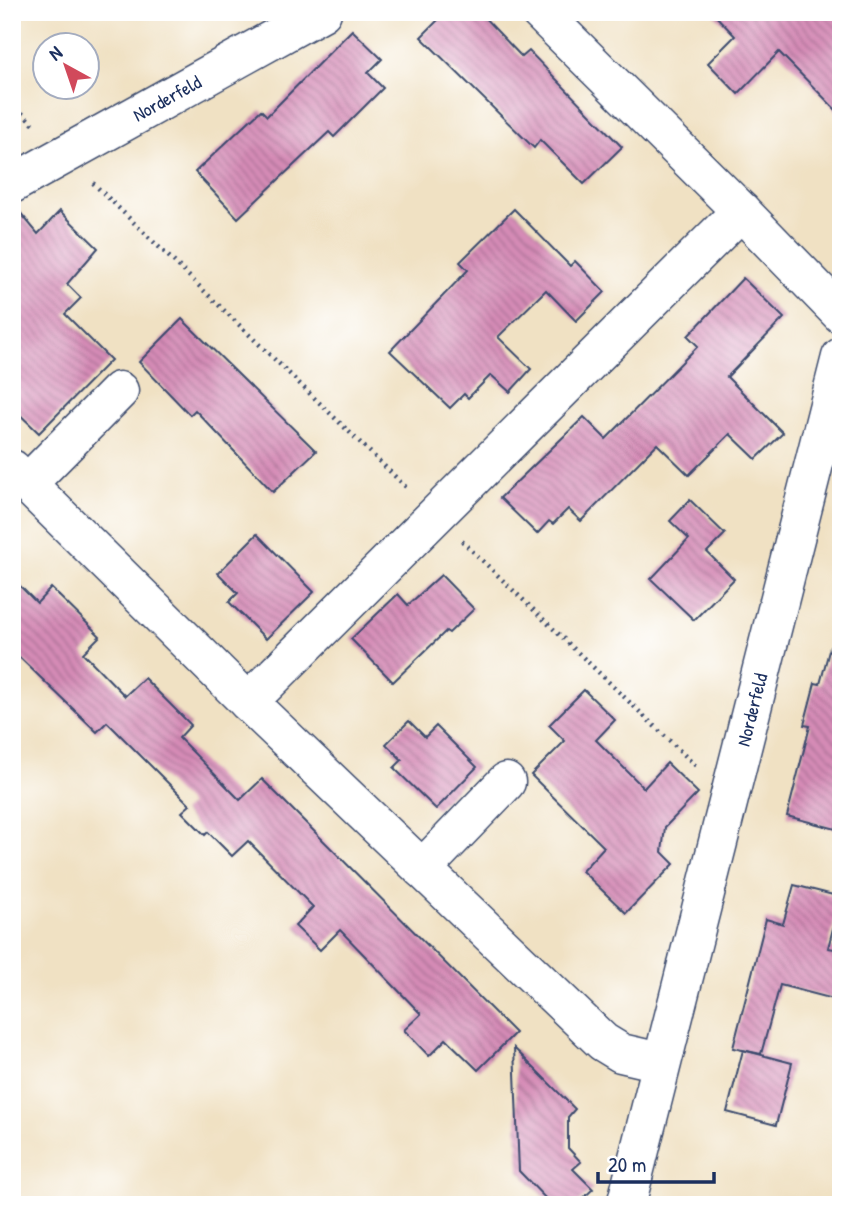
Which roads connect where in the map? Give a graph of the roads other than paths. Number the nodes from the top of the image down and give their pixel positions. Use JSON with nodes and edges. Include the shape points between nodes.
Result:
{"nodes":[{"id":1,"x":323,"y":12,"type":"edge"},
{"id":2,"x":540,"y":12,"type":"edge"},
{"id":3,"x":12,"y":184,"type":"edge"},
{"id":4,"x":741,"y":211,"type":"junction"},
{"id":5,"x":841,"y":314,"type":"edge"},
{"id":6,"x":841,"y":357,"type":"edge"},
{"id":7,"x":119,"y":391,"type":"dead end"},
{"id":8,"x":20,"y":477,"type":"edge"},
{"id":9,"x":248,"y":702,"type":"junction"},
{"id":10,"x":506,"y":782,"type":"dead end"},
{"id":11,"x":422,"y":869,"type":"junction"},
{"id":12,"x":660,"y":1062,"type":"junction"},
{"id":13,"x":626,"y":1205,"type":"edge"}],
"edges":[{"from":1,"to":3,"type":"street","name":"Norderfeld"},
{"from":2,"to":4,"type":"street"},
{"from":4,"to":5,"type":"street"},
{"from":4,"to":9,"type":"street"},
{"from":6,"to":12,"type":"street","name":"Norderfeld"},
{"from":7,"to":8,"type":"street"},
{"from":8,"to":9,"type":"street"},
{"from":9,"to":11,"type":"street"},
{"from":10,"to":11,"type":"street"},
{"from":11,"to":12,"type":"street","via":[[603,1042],[621,1053]]},
{"from":12,"to":13,"type":"street","name":"Norderfeld"}]}
